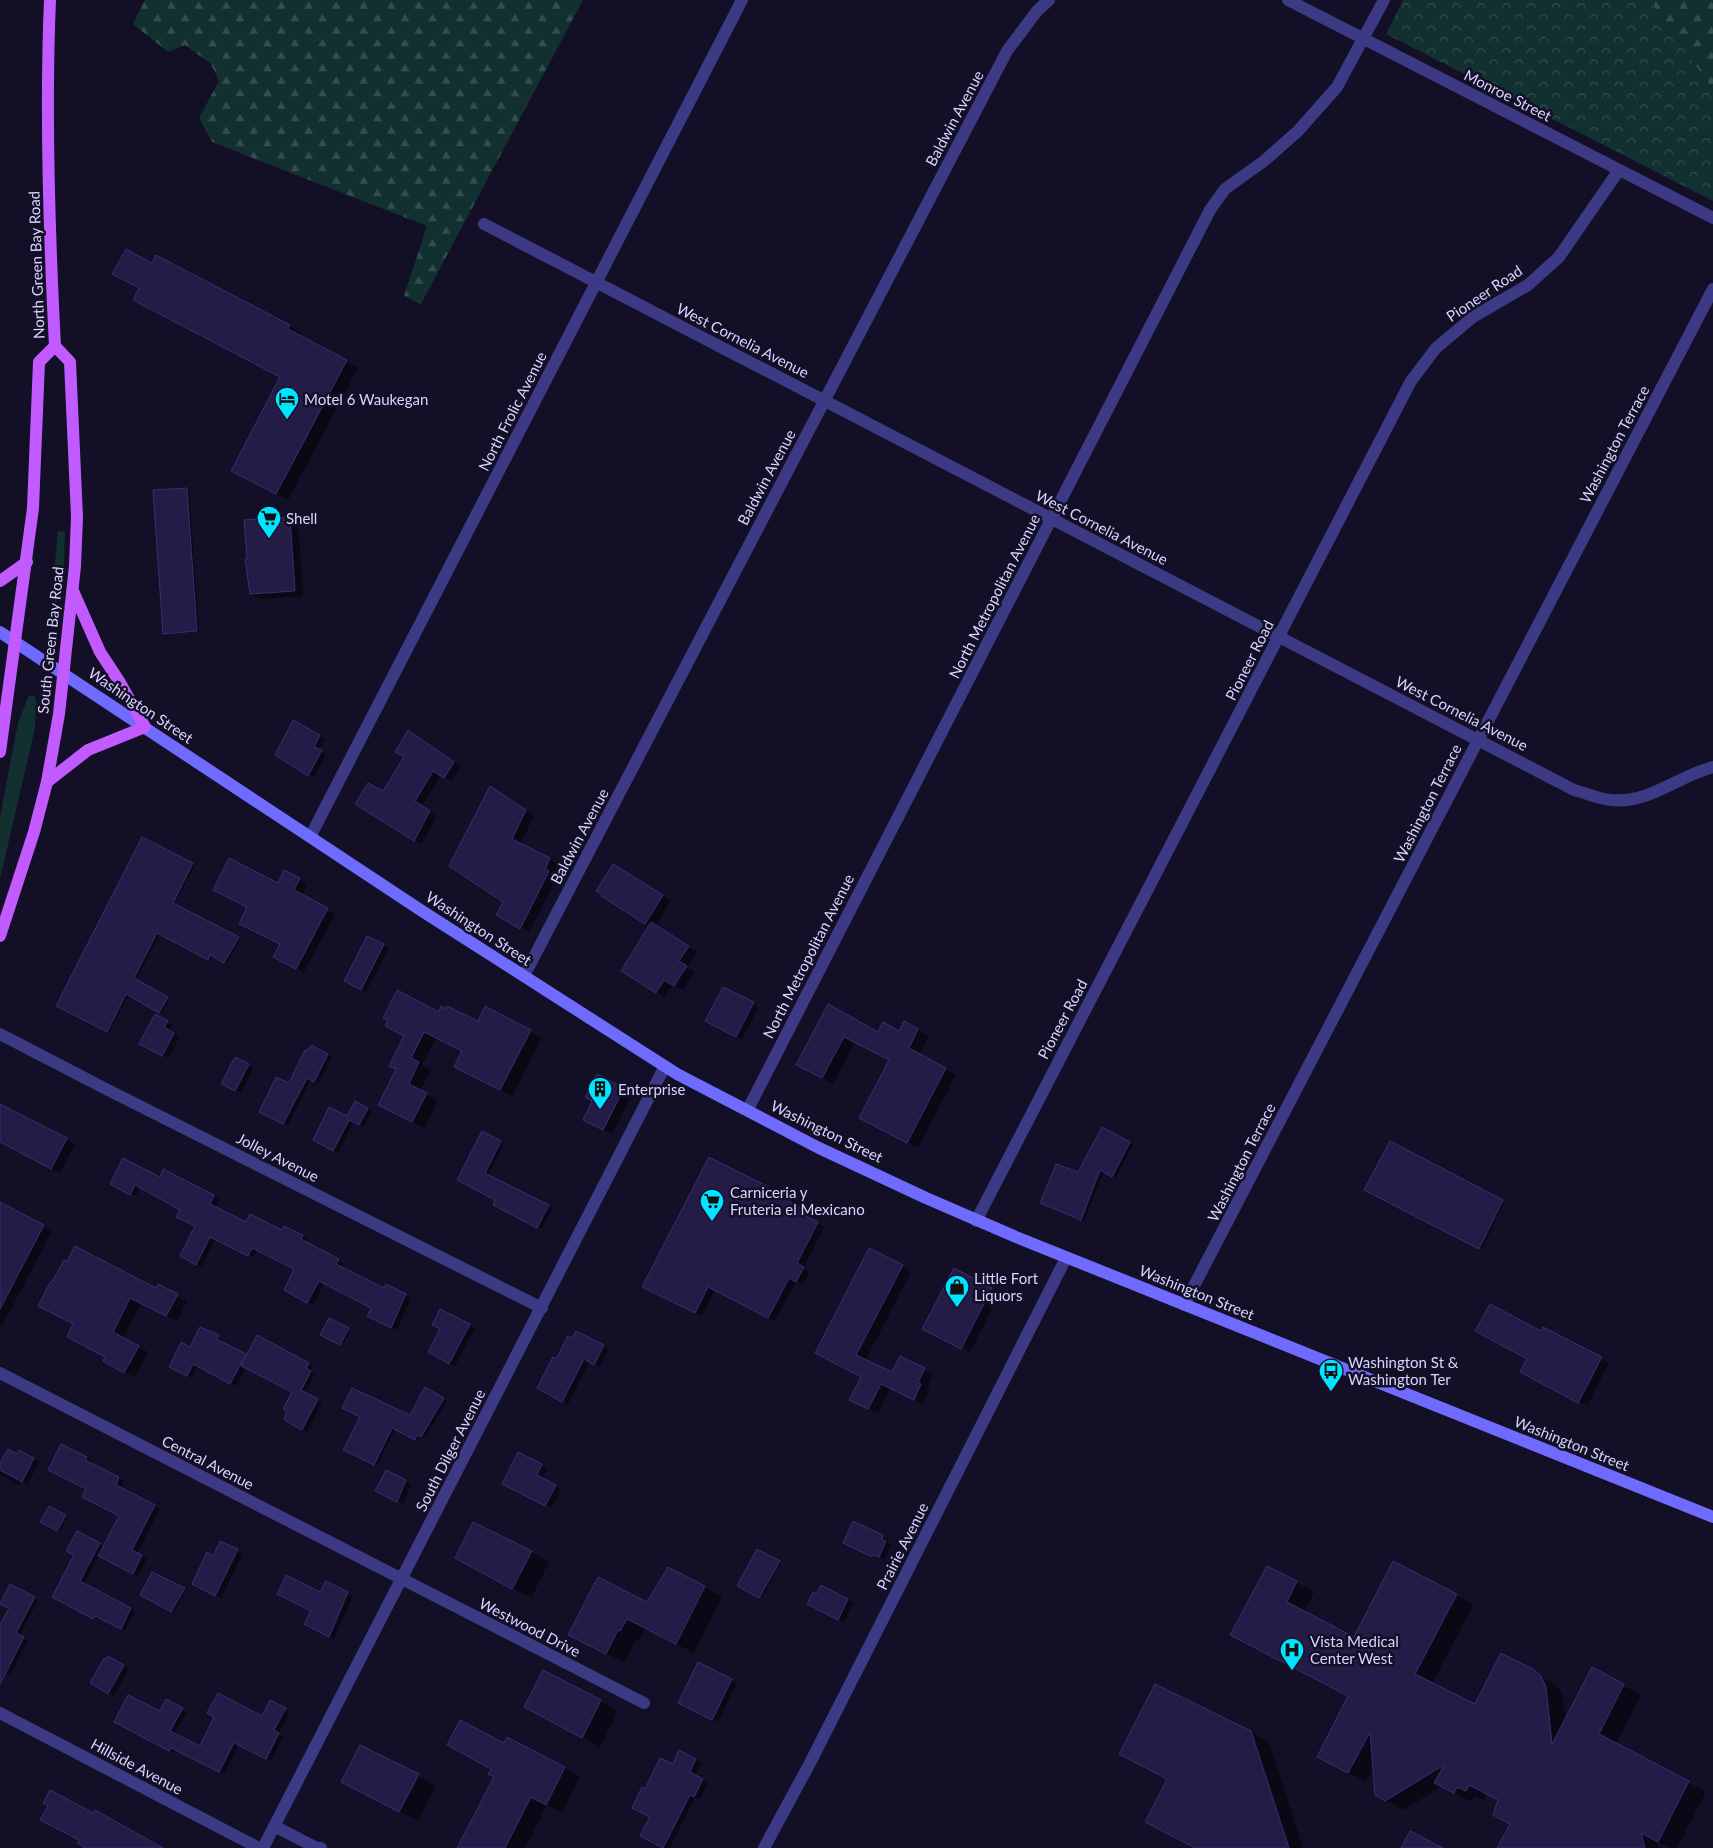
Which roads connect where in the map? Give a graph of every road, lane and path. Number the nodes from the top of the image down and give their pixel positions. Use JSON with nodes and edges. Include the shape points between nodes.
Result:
{"nodes":[{"id":1,"x":50,"y":0,"type":"edge"},
{"id":2,"x":742,"y":0,"type":"edge"},
{"id":3,"x":1049,"y":0,"type":"edge"},
{"id":4,"x":1288,"y":0,"type":"edge"},
{"id":5,"x":1384,"y":0,"type":"edge"},
{"id":6,"x":1364,"y":39,"type":"junction"},
{"id":7,"x":1619,"y":170,"type":"junction"},
{"id":8,"x":1713,"y":218,"type":"edge"},
{"id":9,"x":484,"y":224,"type":"dead end"},
{"id":10,"x":597,"y":283,"type":"junction"},
{"id":11,"x":1713,"y":289,"type":"edge"},
{"id":12,"x":55,"y":346,"type":"junction"},
{"id":13,"x":824,"y":401,"type":"junction"},
{"id":14,"x":1051,"y":519,"type":"junction"},
{"id":15,"x":27,"y":562,"type":"junction"},
{"id":16,"x":0,"y":581,"type":"edge"},
{"id":17,"x":72,"y":588,"type":"junction"},
{"id":18,"x":0,"y":632,"type":"edge"},
{"id":19,"x":1280,"y":637,"type":"junction"},
{"id":20,"x":17,"y":642,"type":"junction"},
{"id":21,"x":63,"y":673,"type":"junction"},
{"id":22,"x":144,"y":727,"type":"junction"},
{"id":23,"x":1,"y":730,"type":"edge"},
{"id":24,"x":1478,"y":740,"type":"junction"},
{"id":25,"x":0,"y":752,"type":"edge"},
{"id":26,"x":1713,"y":767,"type":"edge"},
{"id":27,"x":47,"y":782,"type":"junction"},
{"id":28,"x":310,"y":837,"type":"junction"},
{"id":29,"x":0,"y":936,"type":"edge"},
{"id":30,"x":524,"y":976,"type":"junction"},
{"id":31,"x":0,"y":1034,"type":"edge"},
{"id":32,"x":666,"y":1066,"type":"junction"},
{"id":33,"x":748,"y":1109,"type":"junction"},
{"id":34,"x":976,"y":1221,"type":"junction"},
{"id":35,"x":1066,"y":1258,"type":"junction"},
{"id":36,"x":1184,"y":1305,"type":"junction"},
{"id":37,"x":542,"y":1308,"type":"junction"},
{"id":38,"x":0,"y":1374,"type":"edge"},
{"id":39,"x":1713,"y":1517,"type":"edge"},
{"id":40,"x":401,"y":1579,"type":"junction"},
{"id":41,"x":644,"y":1703,"type":"dead end"},
{"id":42,"x":0,"y":1713,"type":"edge"},
{"id":43,"x":274,"y":1826,"type":"junction"},
{"id":44,"x":261,"y":1848,"type":"edge"},
{"id":45,"x":321,"y":1848,"type":"edge"},
{"id":46,"x":764,"y":1848,"type":"edge"}],
"edges":[{"from":1,"to":12,"type":"main road","name":"North Green Bay Road","via":[[50,232]]},
{"from":2,"to":10,"type":"street","name":"North Frolic Avenue"},
{"from":3,"to":13,"type":"street","name":"Baldwin Avenue","via":[[1007,51]]},
{"from":4,"to":6,"type":"street","name":"Monroe Street"},
{"from":5,"to":6,"type":"street","name":"North Metropolitan Avenue"},
{"from":6,"to":7,"type":"street","name":"Monroe Street"},
{"from":6,"to":14,"type":"street","name":"North Metropolitan Avenue","via":[[1338,87],[1305,124],[1264,161],[1225,189],[1210,210]]},
{"from":7,"to":8,"type":"street","name":"Monroe Street"},
{"from":7,"to":19,"type":"street","name":"Pioneer Road","via":[[1559,257],[1528,285],[1473,317],[1436,348],[1411,381]]},
{"from":9,"to":10,"type":"street","name":"West Cornelia Avenue"},
{"from":10,"to":13,"type":"street","name":"West Cornelia Avenue"},
{"from":10,"to":28,"type":"street","name":"North Frolic Avenue"},
{"from":11,"to":24,"type":"street","name":"Washington Terrace"},
{"from":12,"to":15,"type":"main road","name":"North Green Bay Road","via":[[39,362],[35,479]]},
{"from":12,"to":17,"type":"main road","name":"South Green Bay Road","via":[[70,362],[77,517]]},
{"from":13,"to":14,"type":"street","name":"West Cornelia Avenue"},
{"from":13,"to":30,"type":"street","name":"Baldwin Avenue"},
{"from":14,"to":19,"type":"street","name":"West Cornelia Avenue"},
{"from":14,"to":33,"type":"street","name":"North Metropolitan Avenue"},
{"from":15,"to":16,"type":"main road"},
{"from":15,"to":20,"type":"main road","name":"North Green Bay Road"},
{"from":17,"to":21,"type":"main road","name":"South Green Bay Road"},
{"from":17,"to":22,"type":"main road","via":[[100,652]]},
{"from":18,"to":20,"type":"main road","name":"Washington Street"},
{"from":19,"to":24,"type":"street","name":"West Cornelia Avenue"},
{"from":19,"to":34,"type":"street","name":"Pioneer Road"},
{"from":20,"to":21,"type":"main road","name":"Washington Street"},
{"from":20,"to":23,"type":"main road"},
{"from":21,"to":22,"type":"main road","name":"Washington Street"},
{"from":21,"to":27,"type":"main road","name":"South Green Bay Road"},
{"from":22,"to":27,"type":"main road","via":[[88,750]]},
{"from":22,"to":28,"type":"main road","name":"Washington Street"},
{"from":23,"to":25,"type":"main road"},
{"from":24,"to":26,"type":"street","name":"West Cornelia Avenue","via":[[1574,790],[1611,800],[1635,800]]},
{"from":24,"to":36,"type":"street","name":"Washington Terrace"},
{"from":27,"to":29,"type":"main road","name":"South Green Bay Road","via":[[25,863]]},
{"from":28,"to":30,"type":"main road","name":"Washington Street"},
{"from":30,"to":32,"type":"main road","name":"Washington Street"},
{"from":31,"to":37,"type":"street","name":"Jolley Avenue"},
{"from":32,"to":33,"type":"main road","name":"Washington Street"},
{"from":32,"to":37,"type":"street","name":"South Dilger Avenue"},
{"from":33,"to":34,"type":"main road","name":"Washington Street","via":[[819,1148]]},
{"from":34,"to":35,"type":"main road","name":"Washington Street"},
{"from":35,"to":36,"type":"main road","name":"Washington Street"},
{"from":35,"to":46,"type":"street","name":"Prairie Avenue"},
{"from":36,"to":39,"type":"main road","name":"Washington Street"},
{"from":37,"to":40,"type":"street","name":"South Dilger Avenue"},
{"from":38,"to":40,"type":"street","name":"Central Avenue"},
{"from":40,"to":41,"type":"street","name":"Westwood Drive"},
{"from":40,"to":43,"type":"street","name":"South Dilger Avenue"},
{"from":42,"to":44,"type":"street","name":"Hillside Avenue"},
{"from":43,"to":44,"type":"street","name":"South Dilger Avenue"},
{"from":43,"to":45,"type":"street"}]}
